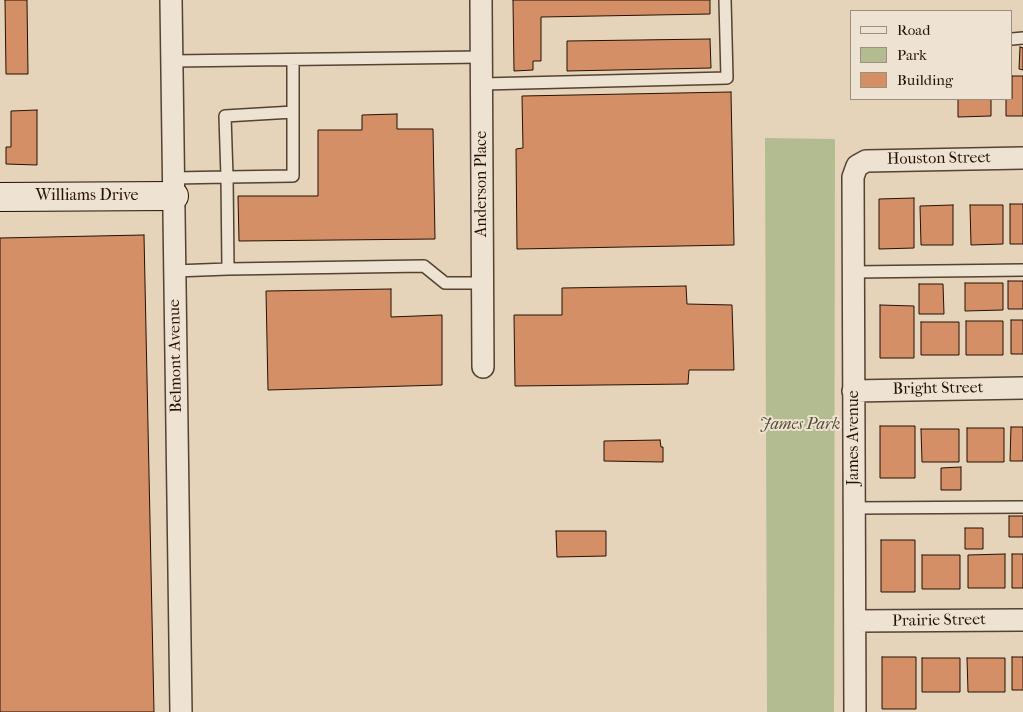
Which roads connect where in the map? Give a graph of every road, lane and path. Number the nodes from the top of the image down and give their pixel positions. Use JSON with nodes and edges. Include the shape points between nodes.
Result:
{"nodes":[{"id":1,"x":171,"y":0,"type":"edge"},
{"id":2,"x":481,"y":0,"type":"edge"},
{"id":3,"x":725,"y":0,"type":"edge"},
{"id":4,"x":482,"y":58,"type":"junction"},
{"id":5,"x":293,"y":60,"type":"junction"},
{"id":6,"x":172,"y":61,"type":"junction"},
{"id":7,"x":482,"y":84,"type":"junction"},
{"id":8,"x":293,"y":112,"type":"junction"},
{"id":9,"x":1023,"y":158,"type":"edge"},
{"id":10,"x":857,"y":166,"type":"joint"},
{"id":11,"x":227,"y":177,"type":"junction"},
{"id":12,"x":174,"y":187,"type":"junction"},
{"id":13,"x":0,"y":197,"type":"edge"},
{"id":14,"x":228,"y":269,"type":"junction"},
{"id":15,"x":1023,"y":270,"type":"edge"},
{"id":16,"x":175,"y":271,"type":"junction"},
{"id":17,"x":854,"y":272,"type":"junction"},
{"id":18,"x":483,"y":283,"type":"junction"},
{"id":19,"x":483,"y":367,"type":"dead end"},
{"id":20,"x":1023,"y":388,"type":"edge"},
{"id":21,"x":853,"y":391,"type":"junction"},
{"id":22,"x":1023,"y":507,"type":"edge"},
{"id":23,"x":854,"y":508,"type":"junction"},
{"id":24,"x":1023,"y":620,"type":"edge"},
{"id":25,"x":855,"y":621,"type":"junction"},
{"id":26,"x":181,"y":712,"type":"edge"},
{"id":27,"x":855,"y":712,"type":"edge"}],
"edges":[{"from":1,"to":6,"type":"street","name":"Belmont Avenue"},
{"from":2,"to":4,"type":"street","name":"Anderson Place"},
{"from":3,"to":7,"type":"lane","via":[[727,78]]},
{"from":4,"to":5,"type":"lane"},
{"from":4,"to":7,"type":"street","name":"Anderson Place"},
{"from":5,"to":6,"type":"lane"},
{"from":5,"to":8,"type":"lane"},
{"from":6,"to":12,"type":"street","name":"Belmont Avenue"},
{"from":7,"to":18,"type":"street","name":"Anderson Place"},
{"from":8,"to":11,"type":"lane","via":[[225,116]]},
{"from":8,"to":11,"type":"lane","via":[[293,176]]},
{"from":9,"to":10,"type":"street","name":"Houston Street","via":[[866,161]]},
{"from":10,"to":17,"type":"street","name":"James Avenue","via":[[853,177]]},
{"from":11,"to":12,"type":"lane"},
{"from":11,"to":14,"type":"lane"},
{"from":12,"to":13,"type":"main road","name":"Williams Drive"},
{"from":12,"to":16,"type":"street","name":"Belmont Avenue"},
{"from":14,"to":16,"type":"lane"},
{"from":14,"to":18,"type":"lane","via":[[424,266],[445,283]]},
{"from":15,"to":17,"type":"lane"},
{"from":16,"to":26,"type":"street","name":"Belmont Avenue"},
{"from":17,"to":21,"type":"street","name":"James Avenue"},
{"from":18,"to":19,"type":"street","name":"Anderson Place"},
{"from":20,"to":21,"type":"street","name":"Bright Street"},
{"from":21,"to":23,"type":"street","name":"James Avenue"},
{"from":22,"to":23,"type":"lane"},
{"from":23,"to":25,"type":"street","name":"James Avenue"},
{"from":24,"to":25,"type":"street","name":"Prairie Street"},
{"from":25,"to":27,"type":"street","name":"James Avenue"}]}
